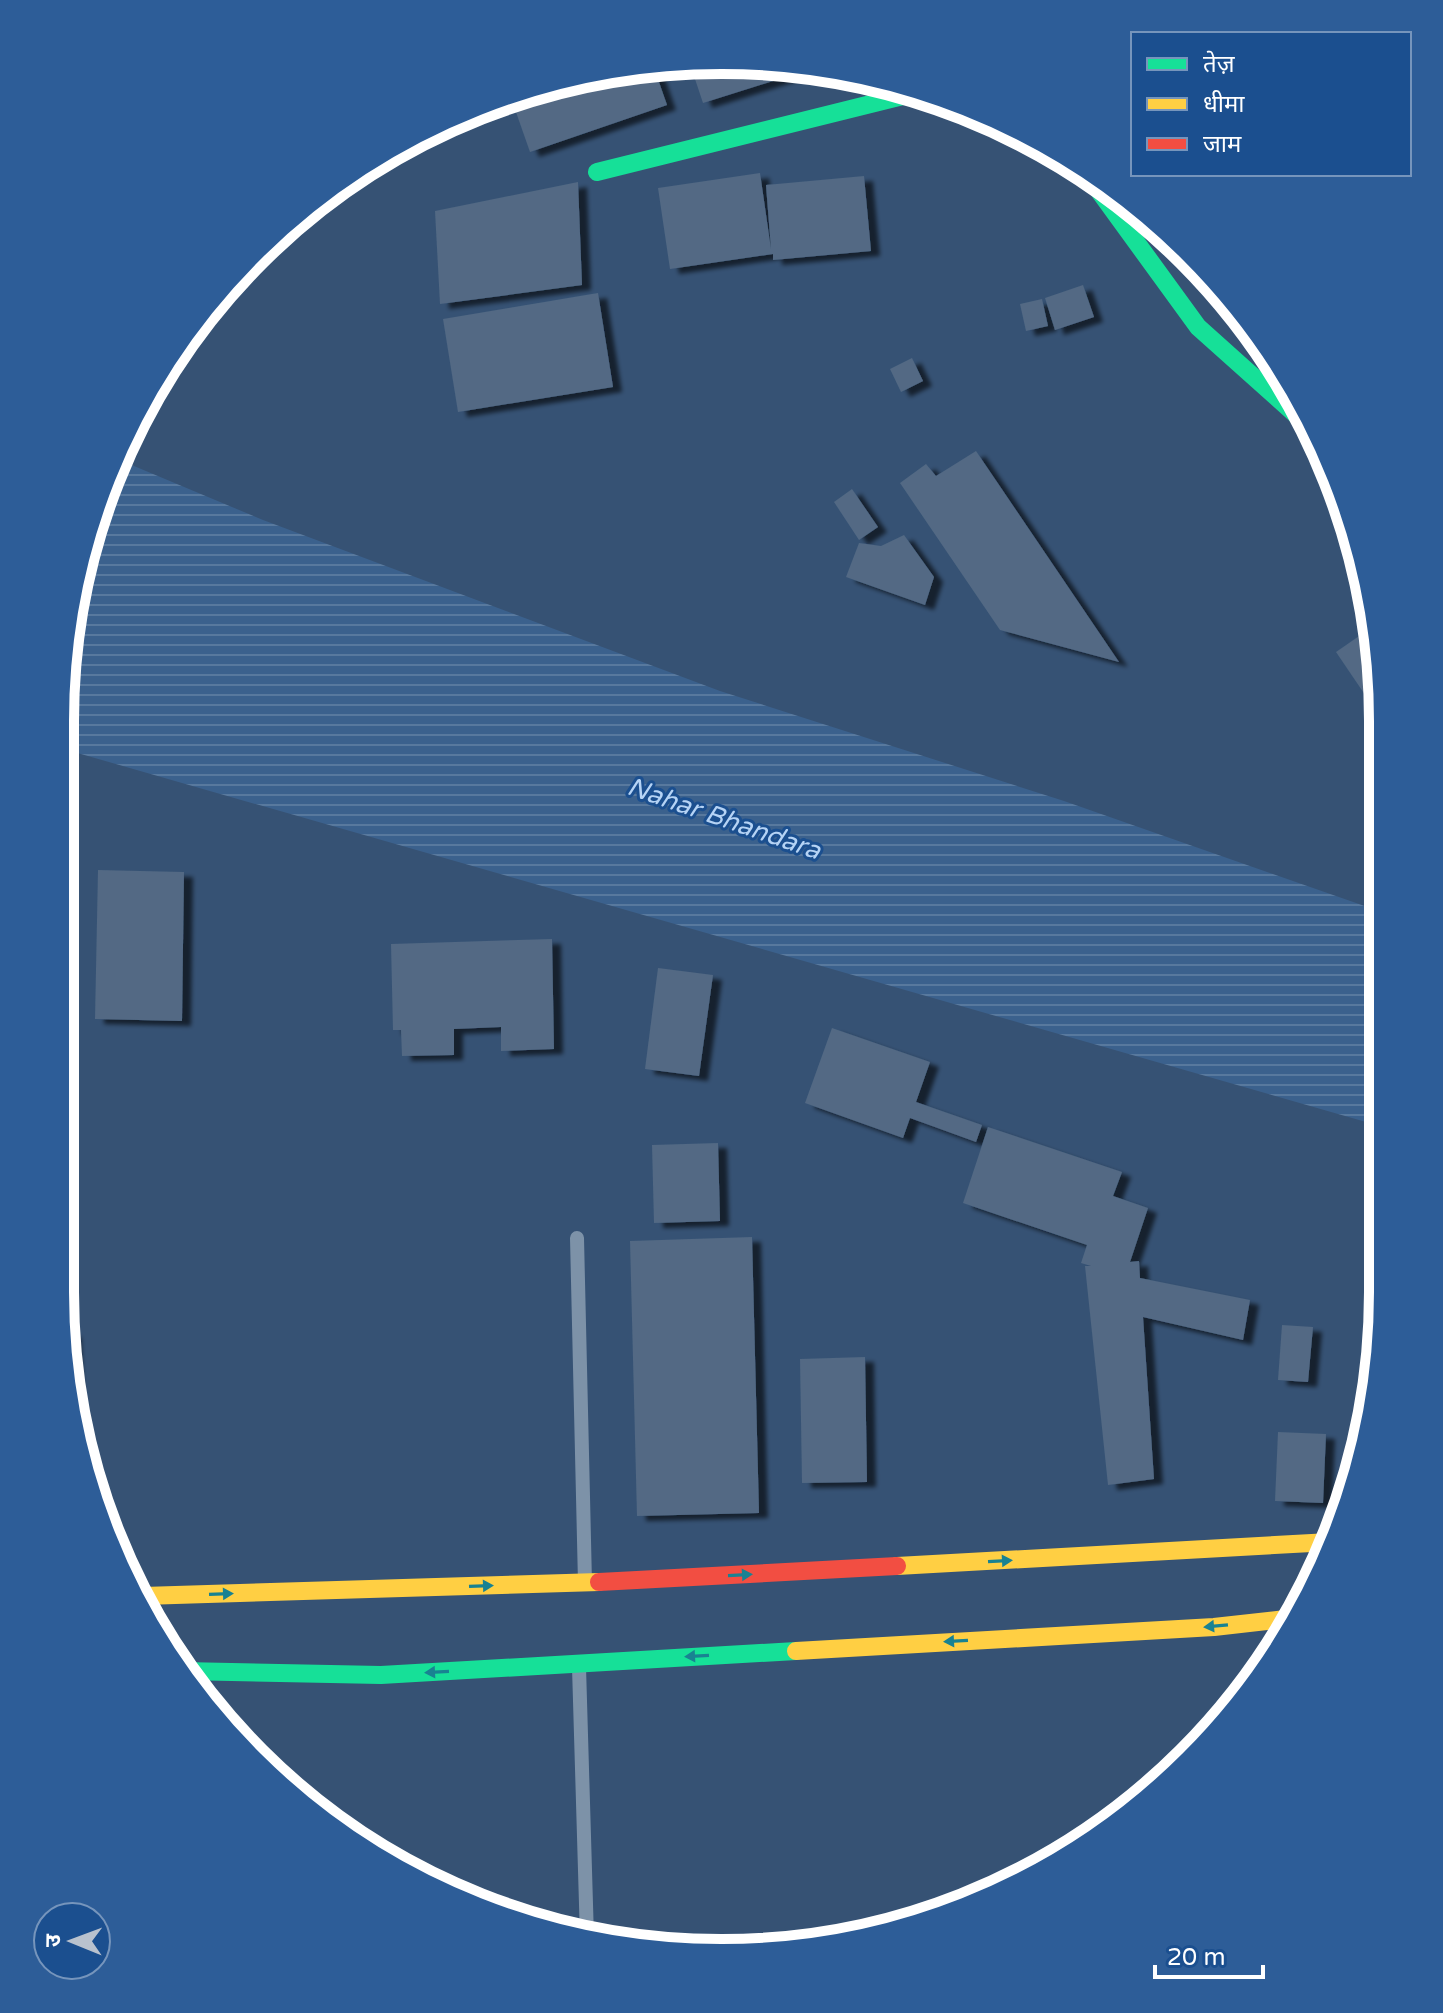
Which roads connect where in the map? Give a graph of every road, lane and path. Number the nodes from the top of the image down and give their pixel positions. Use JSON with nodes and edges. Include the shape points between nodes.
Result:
{"nodes":[{"id":1,"x":895,"y":98,"type":"edge"},
{"id":2,"x":597,"y":172,"type":"dead end"},
{"id":3,"x":1107,"y":201,"type":"edge"},
{"id":4,"x":1286,"y":406,"type":"edge"},
{"id":5,"x":577,"y":1238,"type":"dead end"},
{"id":6,"x":1318,"y":1543,"type":"edge"},
{"id":7,"x":585,"y":1583,"type":"junction"},
{"id":8,"x":151,"y":1596,"type":"edge"},
{"id":9,"x":1279,"y":1620,"type":"edge"},
{"id":10,"x":579,"y":1663,"type":"junction"},
{"id":11,"x":198,"y":1671,"type":"edge"},
{"id":12,"x":587,"y":1925,"type":"edge"}],
"edges":[{"from":1,"to":2,"type":"main road"},
{"from":3,"to":4,"type":"main road","via":[[1198,327]]},
{"from":5,"to":7,"type":"lane"},
{"from":7,"to":6,"type":"main road","one_way":true},
{"from":8,"to":7,"type":"main road","one_way":true},
{"from":9,"to":10,"type":"main road","one_way":true},
{"from":10,"to":11,"type":"main road","one_way":true,"via":[[381,1675]]},
{"from":10,"to":12,"type":"lane"}]}
